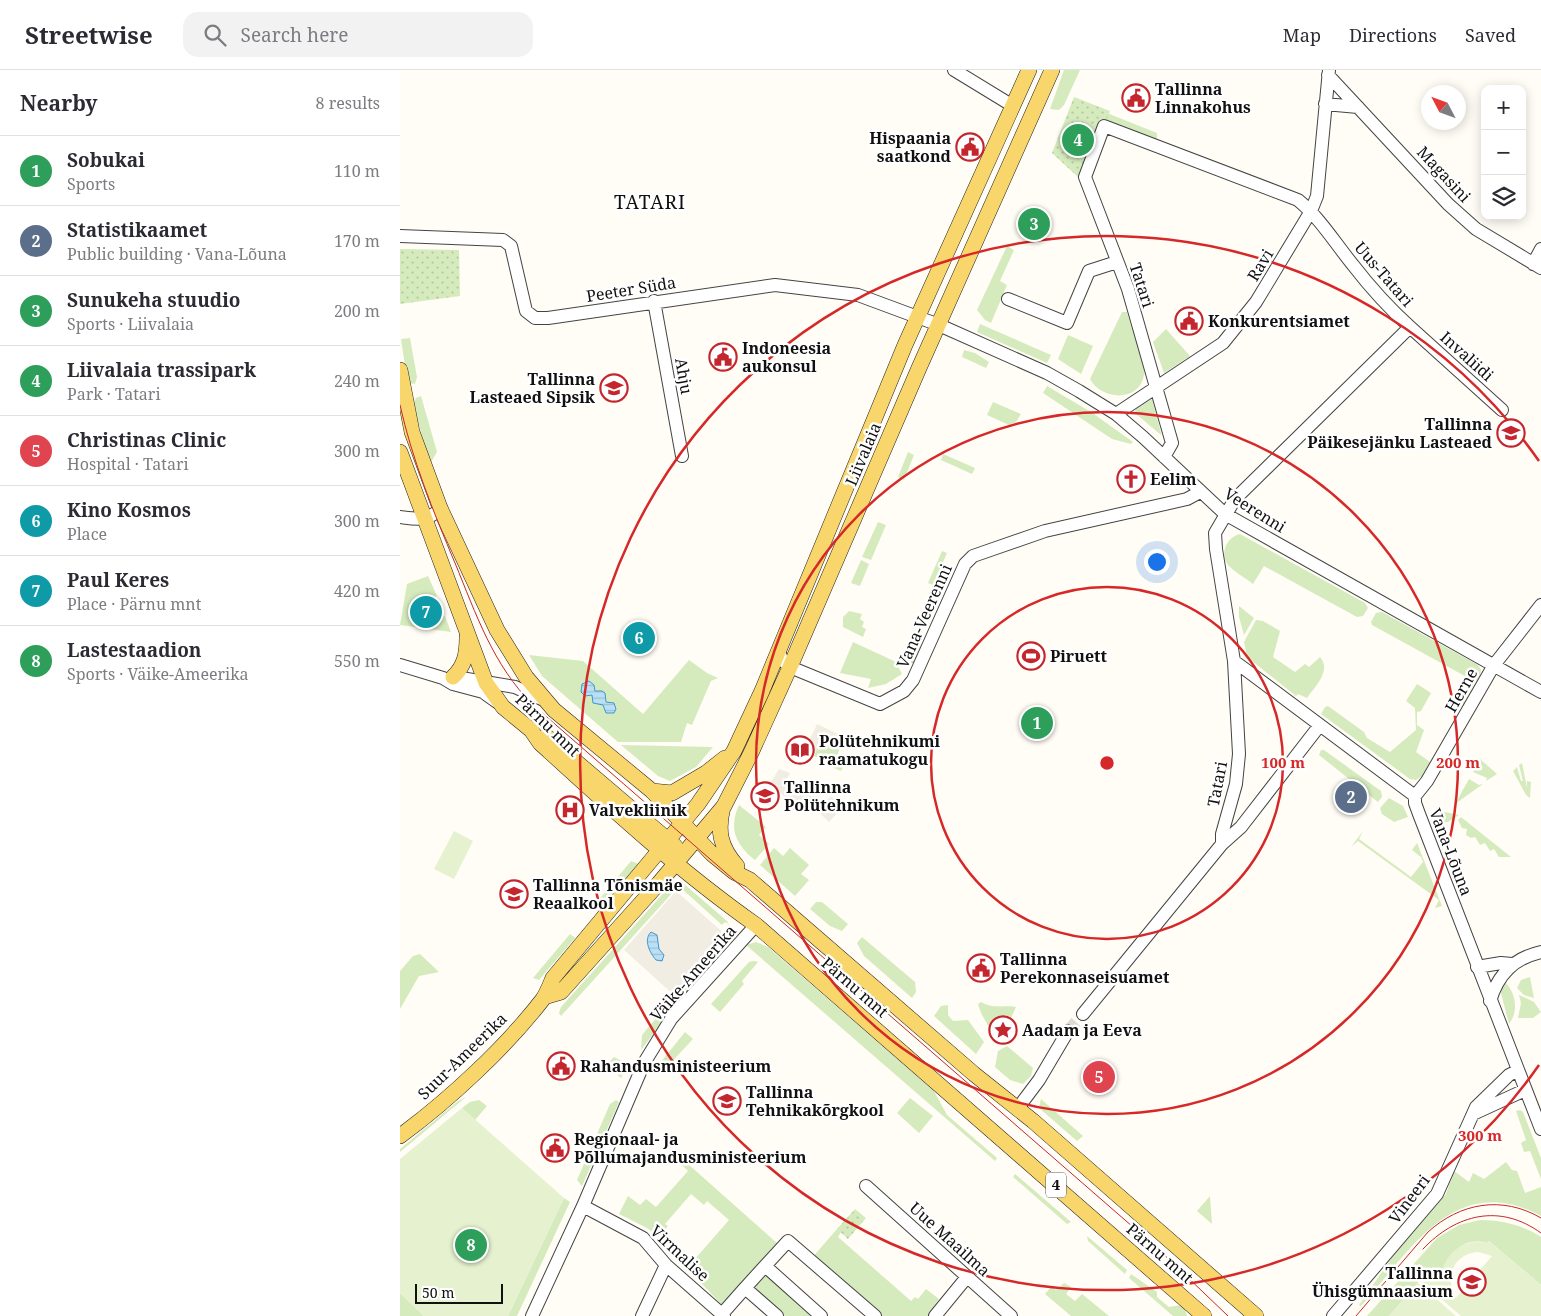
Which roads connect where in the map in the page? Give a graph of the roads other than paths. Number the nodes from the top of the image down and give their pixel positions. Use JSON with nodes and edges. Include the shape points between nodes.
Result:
{"nodes":[{"id":1,"x":954,"y":70,"type":"edge"},
{"id":2,"x":1029,"y":70,"type":"edge"},
{"id":3,"x":1052,"y":70,"type":"edge"},
{"id":4,"x":1328,"y":73,"type":"edge"},
{"id":5,"x":1325,"y":104,"type":"junction"},
{"id":6,"x":1013,"y":106,"type":"junction"},
{"id":7,"x":1358,"y":106,"type":"junction"},
{"id":8,"x":1104,"y":126,"type":"joint"},
{"id":9,"x":1311,"y":211,"type":"junction"},
{"id":10,"x":400,"y":236,"type":"edge"},
{"id":11,"x":1541,"y":249,"type":"edge"},
{"id":12,"x":1117,"y":262,"type":"junction"},
{"id":13,"x":1537,"y":266,"type":"edge"},
{"id":14,"x":1008,"y":299,"type":"dead end"},
{"id":15,"x":654,"y":301,"type":"junction"},
{"id":16,"x":918,"y":318,"type":"junction"},
{"id":17,"x":939,"y":325,"type":"junction"},
{"id":18,"x":1410,"y":327,"type":"junction"},
{"id":19,"x":400,"y":370,"type":"edge"},
{"id":20,"x":1156,"y":386,"type":"junction"},
{"id":21,"x":401,"y":391,"type":"edge"},
{"id":22,"x":1502,"y":410,"type":"dead end"},
{"id":23,"x":1116,"y":414,"type":"junction"},
{"id":24,"x":400,"y":452,"type":"edge"},
{"id":25,"x":682,"y":456,"type":"dead end"},
{"id":26,"x":1164,"y":456,"type":"junction"},
{"id":27,"x":1200,"y":492,"type":"junction"},
{"id":28,"x":440,"y":508,"type":"junction"},
{"id":29,"x":1226,"y":514,"type":"junction"},
{"id":30,"x":400,"y":517,"type":"edge"},
{"id":31,"x":424,"y":519,"type":"junction"},
{"id":32,"x":1541,"y":605,"type":"edge"},
{"id":33,"x":467,"y":631,"type":"junction"},
{"id":34,"x":779,"y":650,"type":"junction"},
{"id":35,"x":1234,"y":662,"type":"junction"},
{"id":36,"x":400,"y":665,"type":"edge"},
{"id":37,"x":1494,"y":665,"type":"junction"},
{"id":38,"x":790,"y":667,"type":"junction"},
{"id":39,"x":448,"y":677,"type":"junction"},
{"id":40,"x":486,"y":683,"type":"junction"},
{"id":41,"x":1541,"y":692,"type":"edge"},
{"id":42,"x":544,"y":700,"type":"junction"},
{"id":43,"x":503,"y":707,"type":"junction"},
{"id":44,"x":1320,"y":726,"type":"junction"},
{"id":45,"x":734,"y":751,"type":"junction"},
{"id":46,"x":652,"y":791,"type":"junction"},
{"id":47,"x":1415,"y":796,"type":"junction"},
{"id":48,"x":724,"y":806,"type":"junction"},
{"id":49,"x":682,"y":823,"type":"junction"},
{"id":50,"x":1222,"y":844,"type":"junction"},
{"id":51,"x":663,"y":845,"type":"junction"},
{"id":52,"x":687,"y":850,"type":"junction"},
{"id":53,"x":750,"y":880,"type":"junction"},
{"id":54,"x":756,"y":924,"type":"junction"},
{"id":55,"x":1541,"y":952,"type":"edge"},
{"id":56,"x":1512,"y":964,"type":"junction"},
{"id":57,"x":1477,"y":967,"type":"junction"},
{"id":58,"x":544,"y":997,"type":"junction"},
{"id":59,"x":1490,"y":1001,"type":"junction"},
{"id":60,"x":1083,"y":1014,"type":"tunnel mouth"},
{"id":61,"x":1068,"y":1031,"type":"tunnel mouth"},
{"id":62,"x":1517,"y":1071,"type":"junction"},
{"id":63,"x":1525,"y":1090,"type":"junction"},
{"id":64,"x":1018,"y":1108,"type":"junction"},
{"id":65,"x":1473,"y":1114,"type":"junction"},
{"id":66,"x":1541,"y":1129,"type":"edge"},
{"id":67,"x":400,"y":1136,"type":"edge"},
{"id":68,"x":866,"y":1186,"type":"dead end"},
{"id":69,"x":583,"y":1206,"type":"junction"},
{"id":70,"x":666,"y":1264,"type":"junction"},
{"id":71,"x":765,"y":1266,"type":"junction"},
{"id":72,"x":968,"y":1277,"type":"junction"},
{"id":73,"x":745,"y":1288,"type":"junction"},
{"id":74,"x":723,"y":1315,"type":"edge"},
{"id":75,"x":1335,"y":1315,"type":"edge"},
{"id":76,"x":532,"y":1316,"type":"edge"},
{"id":77,"x":642,"y":1316,"type":"edge"},
{"id":78,"x":777,"y":1316,"type":"edge"},
{"id":79,"x":821,"y":1316,"type":"edge"},
{"id":80,"x":875,"y":1316,"type":"edge"},
{"id":81,"x":935,"y":1316,"type":"edge"},
{"id":82,"x":1011,"y":1316,"type":"edge"},
{"id":83,"x":1204,"y":1316,"type":"edge"},
{"id":84,"x":1256,"y":1316,"type":"edge"}],
"edges":[{"from":1,"to":6,"type":"street"},
{"from":2,"to":6,"type":"main road","name":"Liivalaia"},
{"from":3,"to":17,"type":"main road","name":"Liivalaia"},
{"from":4,"to":5,"type":"street","name":"Ravi"},
{"from":4,"to":7,"type":"street","name":"Magasini"},
{"from":5,"to":7,"type":"street"},
{"from":5,"to":9,"type":"street","name":"Ravi","via":[[1317,196]]},
{"from":6,"to":16,"type":"main road","name":"Liivalaia"},
{"from":7,"to":13,"type":"street","name":"Magasini","via":[[1448,204],[1476,229]]},
{"from":8,"to":9,"type":"street","name":"Uus-Tatari","via":[[1298,200]]},
{"from":8,"to":12,"type":"street","name":"Tatari","via":[[1085,177]]},
{"from":9,"to":18,"type":"street","name":"Uus-Tatari","via":[[1354,267]]},
{"from":9,"to":20,"type":"street","name":"Ravi","via":[[1256,302],[1223,343]]},
{"from":10,"to":15,"type":"street","name":"Peeter Süda","via":[[503,240],[511,246],[526,311],[535,318]]},
{"from":11,"to":13,"type":"street"},
{"from":12,"to":14,"type":"street","via":[[1089,271],[1067,324]]},
{"from":12,"to":20,"type":"street","name":"Tatari"},
{"from":15,"to":16,"type":"street","name":"Peeter Süda","via":[[775,285],[858,295]]},
{"from":15,"to":25,"type":"street","name":"Ahju"},
{"from":16,"to":17,"type":"street","name":"Peeter Süda"},
{"from":16,"to":34,"type":"main road","name":"Liivalaia"},
{"from":17,"to":23,"type":"street","name":"Veerenni","via":[[1048,373]]},
{"from":17,"to":38,"type":"main road","name":"Liivalaia"},
{"from":18,"to":22,"type":"street","name":"Invaliidi"},
{"from":18,"to":29,"type":"street","name":"Uus-Tatari","via":[[1235,499]]},
{"from":19,"to":21,"type":"main road","name":"Pärnu mnt","number":"4"},
{"from":20,"to":23,"type":"street","name":"Ravi"},
{"from":20,"to":26,"type":"street","name":"Tatari","via":[[1172,444]]},
{"from":21,"to":28,"type":"main road","name":"Pärnu mnt","number":"4","via":[[412,432]]},
{"from":23,"to":26,"type":"street","name":"Veerenni"},
{"from":24,"to":31,"type":"main road","name":"Pärnu mnt","number":"4"},
{"from":26,"to":27,"type":"street","name":"Veerenni"},
{"from":27,"to":29,"type":"street","name":"Veerenni"},
{"from":27,"to":38,"type":"street","name":"Vana-Veerenni","via":[[1187,499],[1094,519],[979,552],[965,564],[913,680],[904,691],[880,704]]},
{"from":28,"to":31,"type":"street","via":[[435,515]]},
{"from":28,"to":42,"type":"main road","name":"Pärnu mnt","number":"4","via":[[497,630],[516,663]]},
{"from":29,"to":35,"type":"street","name":"Tatari","via":[[1216,533],[1216,549]]},
{"from":29,"to":37,"type":"street","name":"Veerenni"},
{"from":30,"to":31,"type":"street"},
{"from":31,"to":33,"type":"main road","name":"Pärnu mnt","number":"4"},
{"from":32,"to":37,"type":"street","name":"Herne"},
{"from":33,"to":39,"type":"main road","via":[[465,661],[460,671]]},
{"from":33,"to":40,"type":"main road","name":"Pärnu mnt","number":"4"},
{"from":34,"to":38,"type":"street","via":[[782,660]]},
{"from":34,"to":45,"type":"main road","name":"Liivalaia"},
{"from":35,"to":44,"type":"street","name":"Vana-Lõuna"},
{"from":35,"to":50,"type":"street","name":"Tatari","via":[[1239,754],[1236,784]]},
{"from":36,"to":39,"type":"street"},
{"from":37,"to":41,"type":"street","name":"Veerenni"},
{"from":37,"to":47,"type":"street","name":"Herne","via":[[1427,781]]},
{"from":38,"to":48,"type":"main road","name":"Liivalaia"},
{"from":39,"to":40,"type":"street"},
{"from":39,"to":43,"type":"street","via":[[453,684],[483,692]]},
{"from":40,"to":42,"type":"street","name":"Pärnu mnt","via":[[515,687]]},
{"from":40,"to":43,"type":"main road","name":"Pärnu mnt","number":"4"},
{"from":42,"to":46,"type":"main road","name":"Pärnu mnt","number":"4"},
{"from":43,"to":51,"type":"main road","name":"Pärnu mnt","number":"4","via":[[531,730],[540,743]]},
{"from":44,"to":47,"type":"street","name":"Vana-Lõuna"},
{"from":44,"to":50,"type":"street","via":[[1241,827]]},
{"from":45,"to":46,"type":"main road","via":[[672,793]]},
{"from":45,"to":49,"type":"main road","name":"Liivalaia"},
{"from":46,"to":49,"type":"main road","name":"Pärnu mnt","number":"4"},
{"from":47,"to":57,"type":"street","name":"Vana-Lõuna"},
{"from":48,"to":52,"type":"main road","name":"Liivalaia"},
{"from":48,"to":53,"type":"main road","via":[[720,827],[723,848]]},
{"from":49,"to":51,"type":"main road","name":"Liivalaia"},
{"from":49,"to":52,"type":"main road","name":"Pärnu mnt","number":"4"},
{"from":50,"to":60,"type":"street","name":"Tatari"},
{"from":51,"to":52,"type":"main road","name":"Pärnu mnt","number":"4"},
{"from":51,"to":58,"type":"main road","name":"Suur-Ameerika","via":[[553,978]]},
{"from":52,"to":53,"type":"main road","name":"Pärnu mnt","number":"4"},
{"from":52,"to":54,"type":"main road","name":"Pärnu mnt","number":"4","via":[[708,891]]},
{"from":52,"to":58,"type":"main road","name":"Suur-Ameerika","via":[[561,992]]},
{"from":53,"to":64,"type":"main road","name":"Pärnu mnt","number":"4","via":[[974,1074]]},
{"from":54,"to":69,"type":"street","name":"Väike-Ameerika","via":[[676,1013],[660,1036],[644,1063]]},
{"from":54,"to":83,"type":"main road","name":"Pärnu mnt","number":"4"},
{"from":55,"to":56,"type":"street"},
{"from":56,"to":57,"type":"street"},
{"from":56,"to":59,"type":"street","via":[[1494,989]]},
{"from":57,"to":59,"type":"street","name":"Vana-Lõuna"},
{"from":58,"to":67,"type":"main road","name":"Suur-Ameerika","via":[[459,1087]]},
{"from":59,"to":62,"type":"street","name":"Vana-Lõuna"},
{"from":61,"to":64,"type":"street"},
{"from":62,"to":63,"type":"street","name":"Vana-Lõuna"},
{"from":62,"to":65,"type":"street","name":"Vineeri","via":[[1482,1099]]},
{"from":63,"to":65,"type":"street"},
{"from":63,"to":66,"type":"street","name":"Vana-Lõuna"},
{"from":64,"to":84,"type":"main road","name":"Pärnu mnt","number":"4"},
{"from":65,"to":75,"type":"street","name":"Vineeri","via":[[1437,1194]]},
{"from":68,"to":72,"type":"street","name":"Uue Maailma"},
{"from":69,"to":70,"type":"street","name":"Virmalise","via":[[643,1238]]},
{"from":69,"to":76,"type":"street","name":"Väike-Ameerika"},
{"from":70,"to":74,"type":"street","name":"Virmalise"},
{"from":70,"to":77,"type":"street"},
{"from":71,"to":73,"type":"street"},
{"from":71,"to":79,"type":"street"},
{"from":71,"to":80,"type":"street","via":[[788,1241]]},
{"from":72,"to":81,"type":"street"},
{"from":72,"to":82,"type":"street","name":"Uue Maailma"},
{"from":73,"to":74,"type":"street"},
{"from":73,"to":78,"type":"street"}]}
